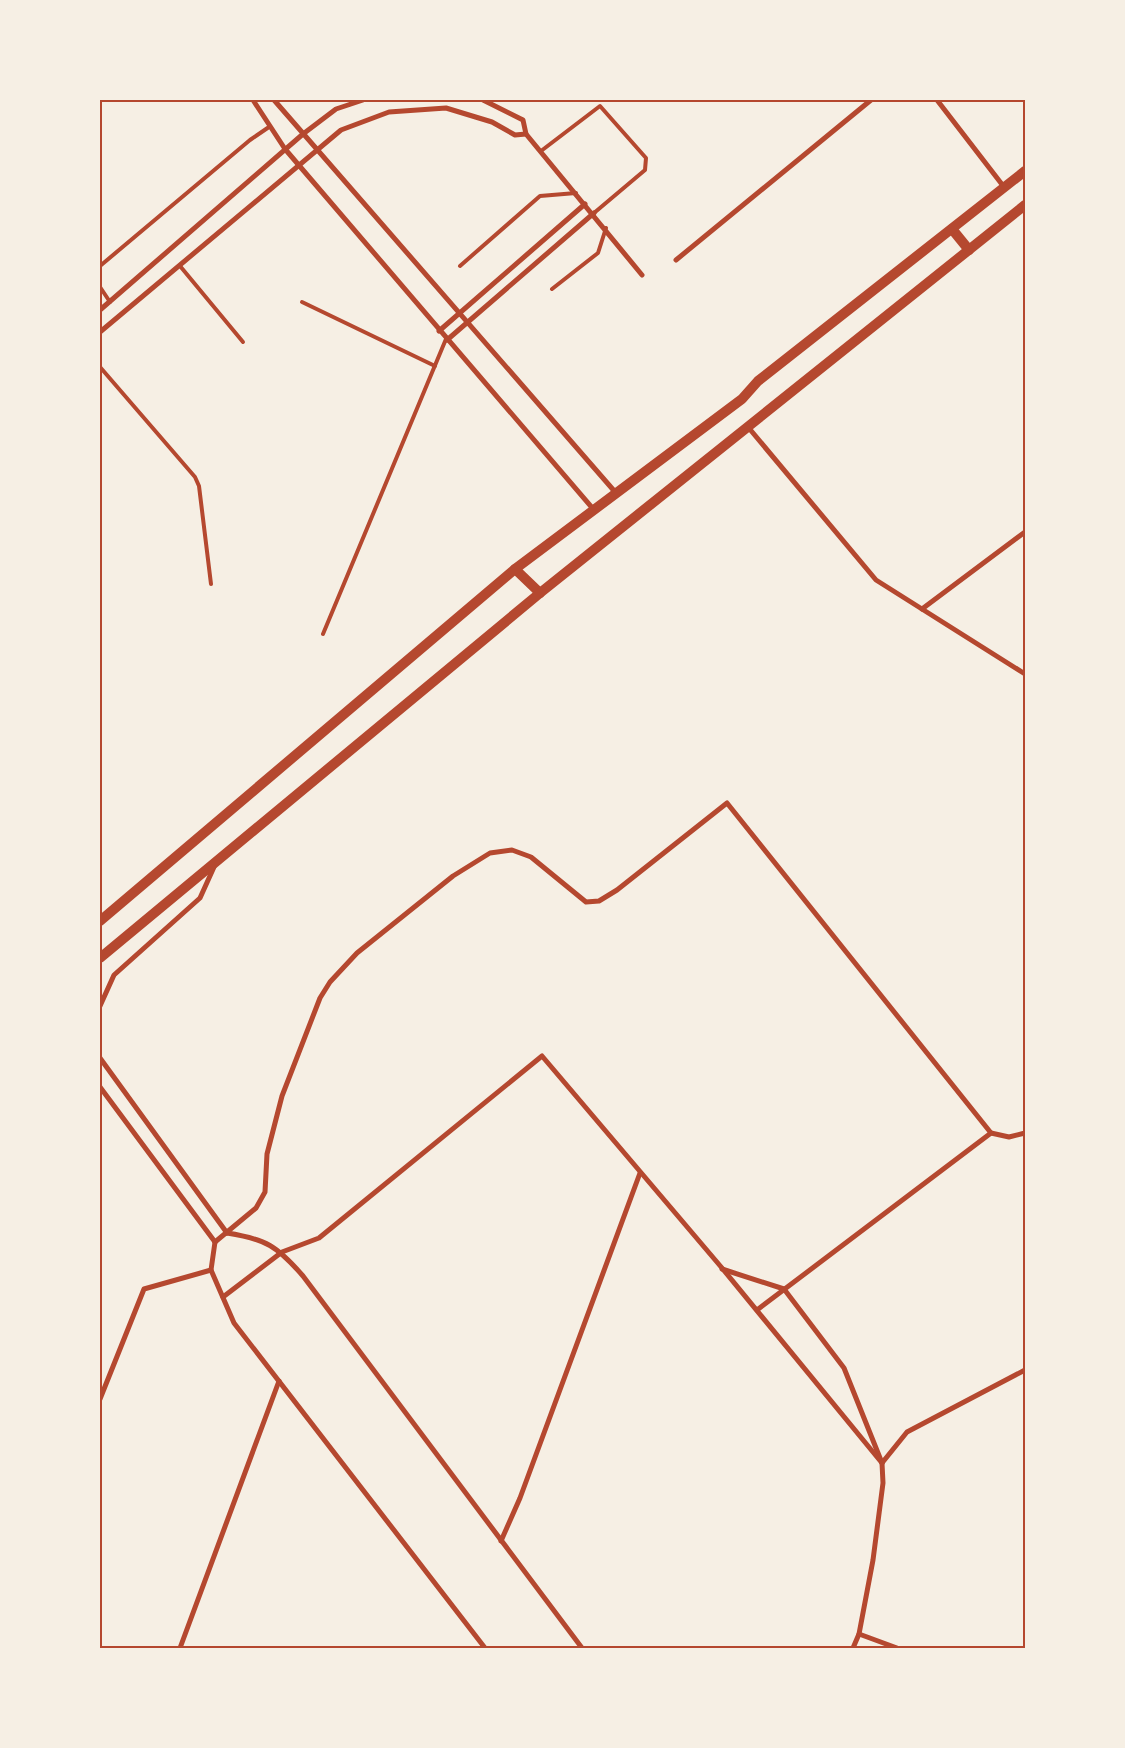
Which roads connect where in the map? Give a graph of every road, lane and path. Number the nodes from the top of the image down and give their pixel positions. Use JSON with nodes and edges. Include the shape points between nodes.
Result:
{"nodes":[{"id":1,"x":253,"y":100,"type":"edge"},
{"id":2,"x":274,"y":100,"type":"edge"},
{"id":3,"x":363,"y":100,"type":"edge"},
{"id":4,"x":483,"y":100,"type":"edge"},
{"id":5,"x":871,"y":100,"type":"edge"},
{"id":6,"x":938,"y":100,"type":"edge"},
{"id":7,"x":269,"y":127,"type":"junction"},
{"id":8,"x":303,"y":134,"type":"junction"},
{"id":9,"x":526,"y":134,"type":"junction"},
{"id":10,"x":285,"y":149,"type":"junction"},
{"id":11,"x":318,"y":150,"type":"junction"},
{"id":12,"x":541,"y":152,"type":"junction"},
{"id":13,"x":300,"y":164,"type":"junction"},
{"id":14,"x":1025,"y":171,"type":"edge"},
{"id":15,"x":1005,"y":187,"type":"junction"},
{"id":16,"x":576,"y":193,"type":"junction"},
{"id":17,"x":585,"y":204,"type":"junction"},
{"id":18,"x":1025,"y":205,"type":"edge"},
{"id":19,"x":594,"y":213,"type":"junction"},
{"id":20,"x":606,"y":228,"type":"junction"},
{"id":21,"x":952,"y":229,"type":"junction"},
{"id":22,"x":970,"y":250,"type":"junction"},
{"id":23,"x":676,"y":260,"type":"dead end"},
{"id":24,"x":100,"y":266,"type":"edge"},
{"id":25,"x":180,"y":266,"type":"junction"},
{"id":26,"x":460,"y":266,"type":"dead end"},
{"id":27,"x":642,"y":275,"type":"dead end"},
{"id":28,"x":100,"y":287,"type":"edge"},
{"id":29,"x":552,"y":289,"type":"dead end"},
{"id":30,"x":110,"y":302,"type":"junction"},
{"id":31,"x":302,"y":302,"type":"dead end"},
{"id":32,"x":100,"y":310,"type":"edge"},
{"id":33,"x":459,"y":313,"type":"junction"},
{"id":34,"x":468,"y":323,"type":"junction"},
{"id":35,"x":439,"y":330,"type":"junction"},
{"id":36,"x":100,"y":332,"type":"edge"},
{"id":37,"x":447,"y":340,"type":"junction"},
{"id":38,"x":244,"y":342,"type":"dead end"},
{"id":39,"x":435,"y":366,"type":"junction"},
{"id":40,"x":100,"y":367,"type":"edge"},
{"id":41,"x":748,"y":427,"type":"junction"},
{"id":42,"x":616,"y":493,"type":"junction"},
{"id":43,"x":594,"y":510,"type":"junction"},
{"id":44,"x":1025,"y":532,"type":"edge"},
{"id":45,"x":515,"y":569,"type":"junction"},
{"id":46,"x":211,"y":584,"type":"dead end"},
{"id":47,"x":540,"y":593,"type":"junction"},
{"id":48,"x":922,"y":609,"type":"junction"},
{"id":49,"x":323,"y":634,"type":"dead end"},
{"id":50,"x":1025,"y":674,"type":"edge"},
{"id":51,"x":216,"y":862,"type":"junction"},
{"id":52,"x":100,"y":921,"type":"edge"},
{"id":53,"x":100,"y":958,"type":"edge"},
{"id":54,"x":100,"y":1006,"type":"edge"},
{"id":55,"x":100,"y":1058,"type":"edge"},
{"id":56,"x":100,"y":1087,"type":"edge"},
{"id":57,"x":991,"y":1133,"type":"junction"},
{"id":58,"x":1025,"y":1133,"type":"edge"},
{"id":59,"x":640,"y":1173,"type":"junction"},
{"id":60,"x":227,"y":1232,"type":"junction"},
{"id":61,"x":214,"y":1242,"type":"junction"},
{"id":62,"x":282,"y":1252,"type":"junction"},
{"id":63,"x":722,"y":1268,"type":"junction"},
{"id":64,"x":211,"y":1270,"type":"junction"},
{"id":65,"x":784,"y":1289,"type":"junction"},
{"id":66,"x":222,"y":1297,"type":"junction"},
{"id":67,"x":757,"y":1310,"type":"junction"},
{"id":68,"x":1025,"y":1370,"type":"edge"},
{"id":69,"x":279,"y":1381,"type":"junction"},
{"id":70,"x":100,"y":1399,"type":"edge"},
{"id":71,"x":882,"y":1464,"type":"junction"},
{"id":72,"x":502,"y":1541,"type":"junction"},
{"id":73,"x":859,"y":1634,"type":"junction"},
{"id":74,"x":180,"y":1648,"type":"edge"},
{"id":75,"x":485,"y":1648,"type":"edge"},
{"id":76,"x":582,"y":1648,"type":"edge"},
{"id":77,"x":853,"y":1648,"type":"edge"},
{"id":78,"x":897,"y":1648,"type":"edge"}],
"edges":[{"from":1,"to":7,"type":"street"},
{"from":2,"to":8,"type":"street"},
{"from":3,"to":8,"type":"street","via":[[336,108]]},
{"from":4,"to":9,"type":"street","via":[[523,120]]},
{"from":5,"to":23,"type":"street"},
{"from":6,"to":15,"type":"street"},
{"from":7,"to":10,"type":"street"},
{"from":7,"to":24,"type":"lane"},
{"from":8,"to":10,"type":"street"},
{"from":8,"to":11,"type":"street"},
{"from":9,"to":11,"type":"street","via":[[516,135],[492,122],[446,108],[390,112],[341,130]]},
{"from":9,"to":12,"type":"street"},
{"from":10,"to":13,"type":"street"},
{"from":10,"to":30,"type":"street"},
{"from":11,"to":13,"type":"street"},
{"from":11,"to":33,"type":"street"},
{"from":12,"to":16,"type":"street"},
{"from":12,"to":19,"type":"lane","via":[[600,106],[646,158],[645,170]]},
{"from":13,"to":25,"type":"street"},
{"from":13,"to":35,"type":"street"},
{"from":14,"to":15,"type":"main road"},
{"from":15,"to":21,"type":"main road"},
{"from":16,"to":17,"type":"street"},
{"from":16,"to":26,"type":"lane","via":[[540,196]]},
{"from":17,"to":19,"type":"street"},
{"from":17,"to":33,"type":"street"},
{"from":18,"to":22,"type":"main road"},
{"from":19,"to":20,"type":"street"},
{"from":19,"to":34,"type":"street"},
{"from":20,"to":27,"type":"street"},
{"from":20,"to":29,"type":"lane","via":[[598,253]]},
{"from":21,"to":22,"type":"main road"},
{"from":21,"to":42,"type":"main road","via":[[758,381],[742,399]]},
{"from":22,"to":41,"type":"main road"},
{"from":25,"to":36,"type":"street"},
{"from":25,"to":38,"type":"lane"},
{"from":28,"to":30,"type":"lane"},
{"from":30,"to":32,"type":"street"},
{"from":31,"to":39,"type":"lane"},
{"from":33,"to":34,"type":"street"},
{"from":33,"to":35,"type":"street"},
{"from":34,"to":37,"type":"street"},
{"from":34,"to":42,"type":"street"},
{"from":35,"to":37,"type":"street"},
{"from":37,"to":39,"type":"lane"},
{"from":37,"to":43,"type":"street"},
{"from":39,"to":49,"type":"lane"},
{"from":40,"to":46,"type":"lane","via":[[195,477],[199,486]]},
{"from":41,"to":47,"type":"main road"},
{"from":41,"to":48,"type":"street","via":[[876,580]]},
{"from":42,"to":43,"type":"main road"},
{"from":43,"to":45,"type":"main road"},
{"from":44,"to":48,"type":"street"},
{"from":45,"to":47,"type":"main road"},
{"from":45,"to":52,"type":"main road"},
{"from":47,"to":51,"type":"main road"},
{"from":48,"to":50,"type":"street"},
{"from":51,"to":53,"type":"main road"},
{"from":51,"to":54,"type":"street","via":[[200,898],[114,975]]},
{"from":55,"to":60,"type":"street"},
{"from":56,"to":61,"type":"street"},
{"from":57,"to":58,"type":"street","via":[[1009,1137]]},
{"from":57,"to":60,"type":"street","via":[[728,803],[600,901],[586,902],[531,857],[512,850],[490,853],[453,876],[357,953],[320,998],[282,1096],[267,1154],[265,1192],[256,1208]]},
{"from":57,"to":65,"type":"street"},
{"from":59,"to":62,"type":"street","via":[[542,1056],[319,1238]]},
{"from":59,"to":63,"type":"street"},
{"from":59,"to":72,"type":"street"},
{"from":60,"to":61,"type":"street"},
{"from":60,"to":62,"type":"street","via":[[255,1237]]},
{"from":61,"to":64,"type":"street"},
{"from":62,"to":66,"type":"street"},
{"from":62,"to":72,"type":"street"},
{"from":62,"to":76,"type":"street"},
{"from":63,"to":65,"type":"street"},
{"from":63,"to":67,"type":"street"},
{"from":64,"to":66,"type":"street"},
{"from":64,"to":70,"type":"street","via":[[144,1289]]},
{"from":65,"to":67,"type":"street"},
{"from":65,"to":71,"type":"street","via":[[844,1368]]},
{"from":66,"to":69,"type":"street","via":[[234,1323]]},
{"from":67,"to":71,"type":"street"},
{"from":68,"to":71,"type":"street","via":[[907,1432]]},
{"from":69,"to":74,"type":"street"},
{"from":69,"to":75,"type":"street"},
{"from":71,"to":73,"type":"street","via":[[878,1521]]},
{"from":72,"to":76,"type":"street"},
{"from":73,"to":77,"type":"street"},
{"from":73,"to":78,"type":"street"}]}
